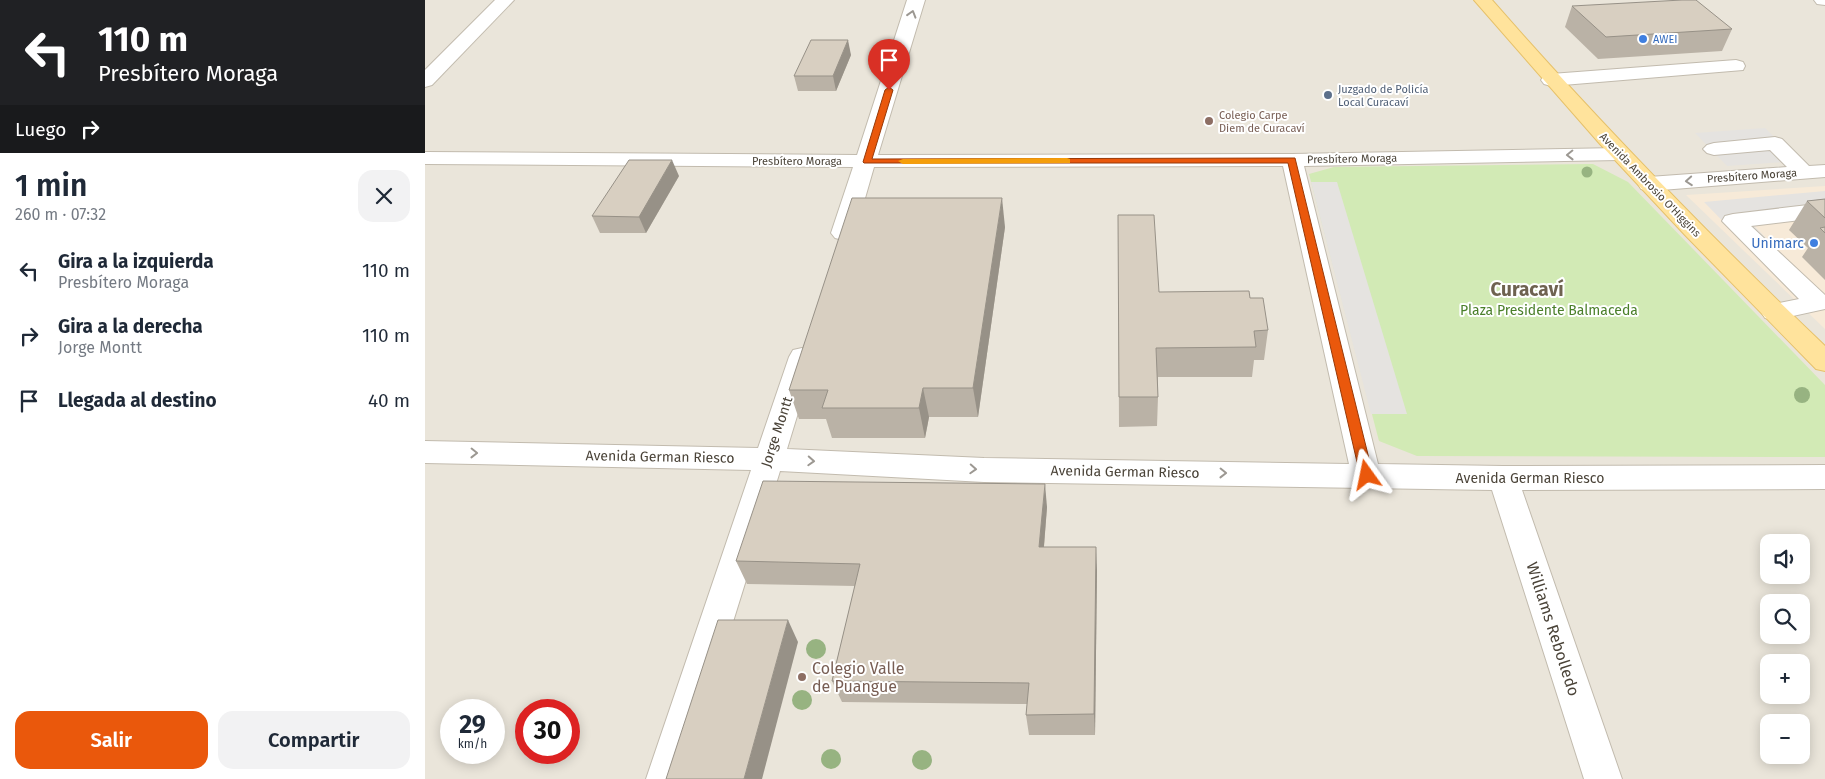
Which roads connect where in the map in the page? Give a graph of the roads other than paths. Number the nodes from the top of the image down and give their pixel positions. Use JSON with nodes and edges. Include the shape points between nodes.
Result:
{"nodes":[{"id":1,"x":505,"y":0,"type":"edge"},
{"id":2,"x":917,"y":0,"type":"edge"},
{"id":3,"x":1483,"y":0,"type":"edge"},
{"id":4,"x":1736,"y":66,"type":"dead end"},
{"id":5,"x":1551,"y":80,"type":"junction"},
{"id":6,"x":425,"y":81,"type":"edge"},
{"id":7,"x":1714,"y":148,"type":"dead end"},
{"id":8,"x":1619,"y":154,"type":"junction"},
{"id":9,"x":425,"y":158,"type":"edge"},
{"id":10,"x":1292,"y":160,"type":"junction"},
{"id":11,"x":867,"y":162,"type":"junction"},
{"id":12,"x":1815,"y":172,"type":"edge"},
{"id":13,"x":1649,"y":184,"type":"junction"},
{"id":14,"x":1825,"y":210,"type":"edge"},
{"id":15,"x":836,"y":254,"type":"edge"},
{"id":16,"x":1774,"y":312,"type":"junction"},
{"id":17,"x":811,"y":329,"type":"edge"},
{"id":18,"x":1825,"y":362,"type":"edge"},
{"id":19,"x":425,"y":452,"type":"edge"},
{"id":20,"x":768,"y":459,"type":"junction"},
{"id":21,"x":1367,"y":475,"type":"junction"},
{"id":22,"x":1825,"y":477,"type":"edge"},
{"id":23,"x":1503,"y":478,"type":"junction"},
{"id":24,"x":665,"y":779,"type":"edge"},
{"id":25,"x":1603,"y":779,"type":"edge"}],
"edges":[{"from":1,"to":6,"type":"street"},
{"from":11,"to":2,"type":"street","one_way":true},
{"from":3,"to":5,"type":"main road","name":"Avenida Ambrosio O'Higgins"},
{"from":4,"to":5,"type":"street"},
{"from":5,"to":8,"type":"main road","name":"Avenida Ambrosio O'Higgins"},
{"from":7,"to":12,"type":"street","via":[[1775,144]]},
{"from":8,"to":10,"type":"street","name":"Presbítero Moraga","one_way":true},
{"from":8,"to":13,"type":"main road","name":"Avenida Ambrosio O'Higgins"},
{"from":9,"to":11,"type":"street","name":"Presbítero Moraga"},
{"from":10,"to":11,"type":"street","name":"Presbítero Moraga"},
{"from":10,"to":21,"type":"street"},
{"from":11,"to":15,"type":"street"},
{"from":12,"to":13,"type":"street","name":"Presbítero Moraga","one_way":true},
{"from":13,"to":16,"type":"main road","name":"Avenida Ambrosio O'Higgins"},
{"from":14,"to":16,"type":"street","via":[[1733,221],[1818,303]]},
{"from":16,"to":18,"type":"main road","name":"Avenida Ambrosio O'Higgins"},
{"from":17,"to":20,"type":"street","name":"Jorge Montt"},
{"from":19,"to":20,"type":"street","name":"Avenida German Riesco","one_way":true},
{"from":20,"to":21,"type":"street","name":"Avenida German Riesco","one_way":true,"via":[[985,470]]},
{"from":20,"to":24,"type":"street","name":"Jorge Montt"},
{"from":21,"to":23,"type":"street","name":"Avenida German Riesco"},
{"from":22,"to":23,"type":"street","name":"Avenida German Riesco"},
{"from":23,"to":25,"type":"street","name":"Williams Rebolledo"}]}
